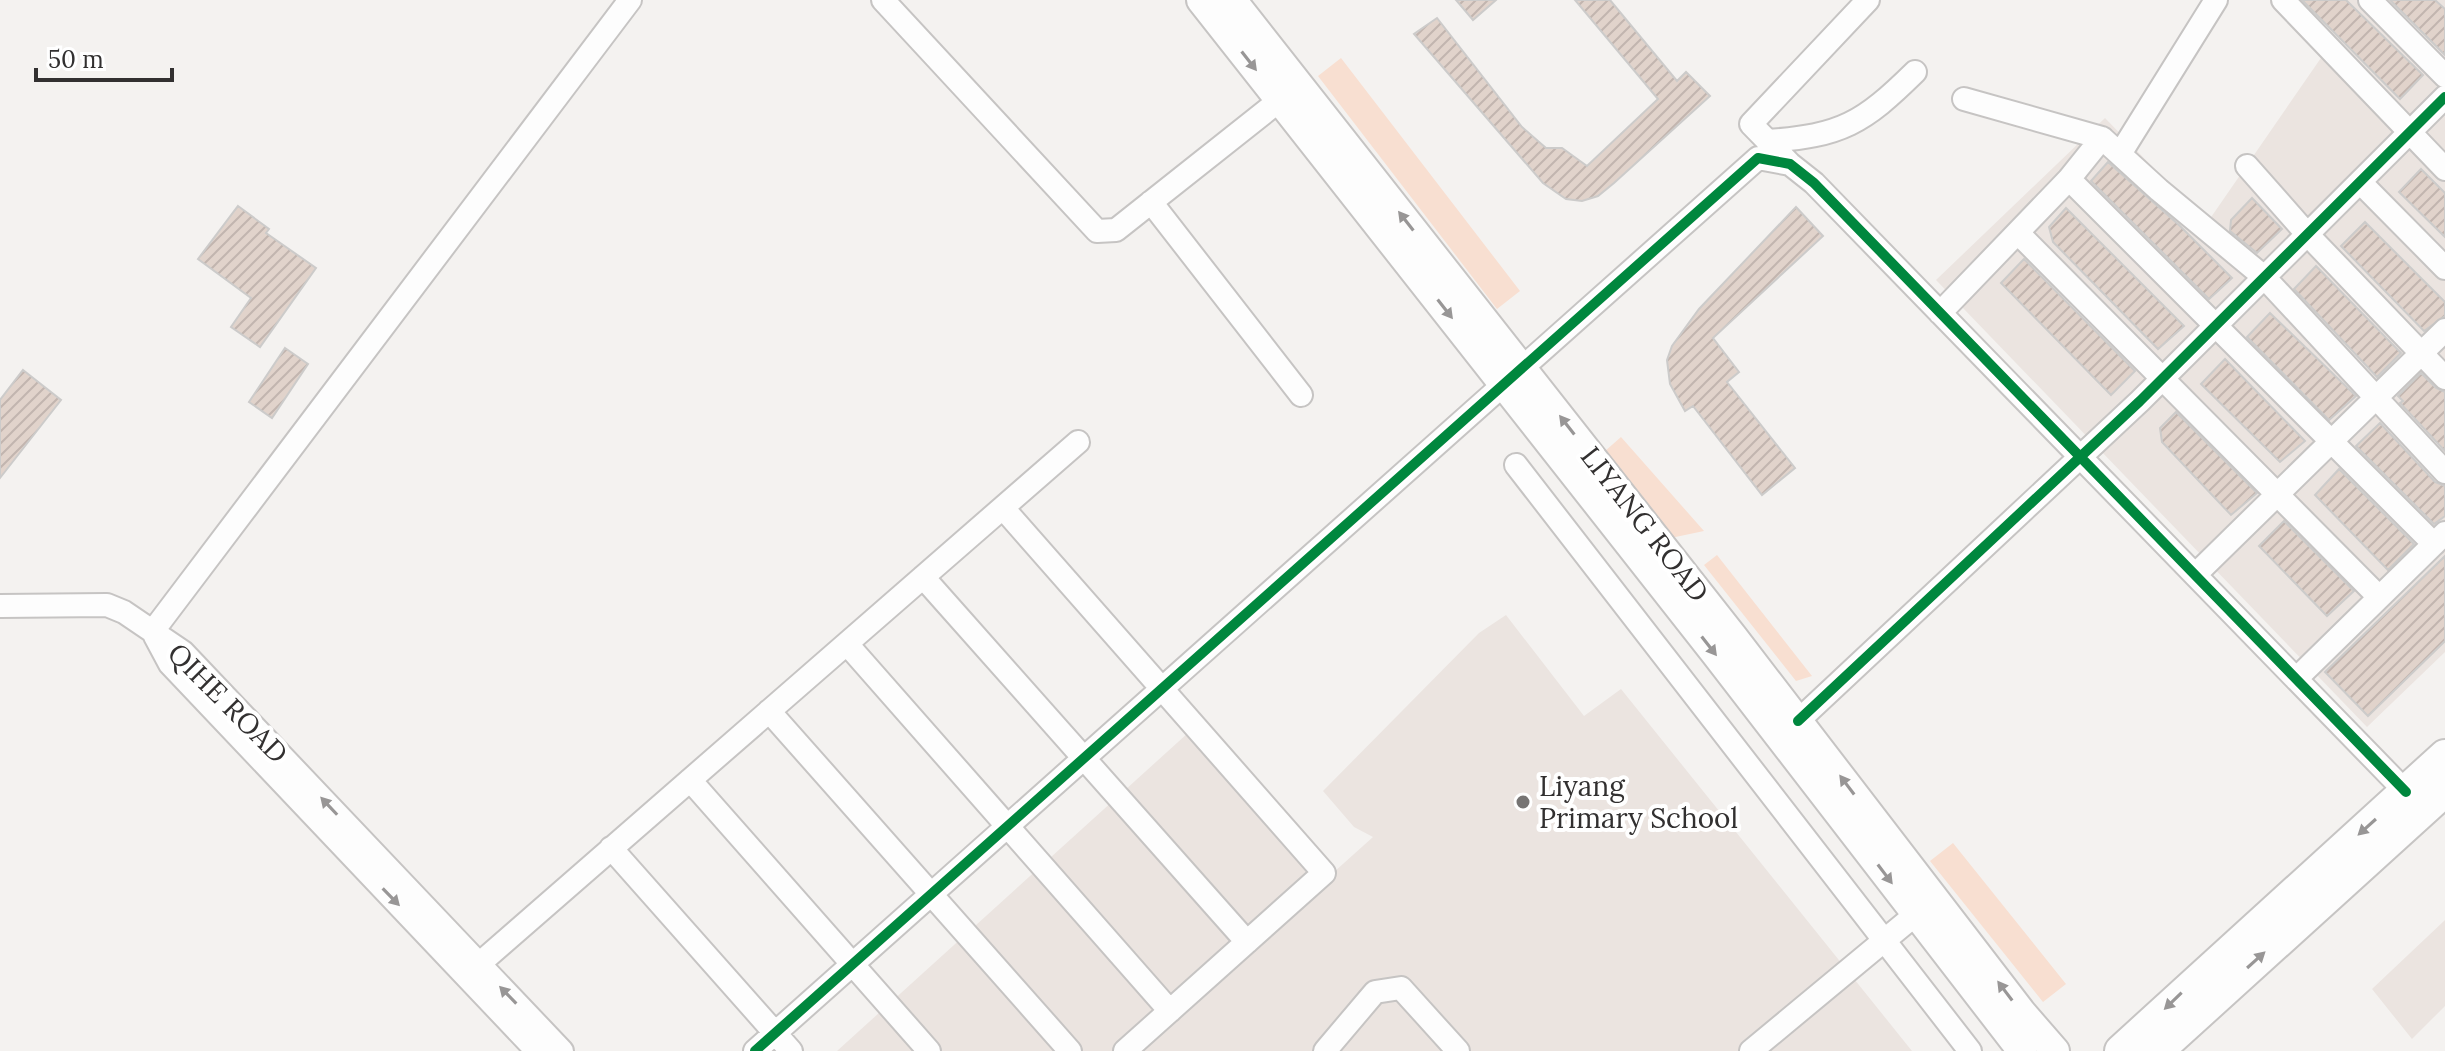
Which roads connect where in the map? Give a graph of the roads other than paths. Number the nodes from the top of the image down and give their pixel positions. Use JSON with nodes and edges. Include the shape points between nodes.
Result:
{"nodes":[{"id":1,"x":630,"y":0,"type":"edge"},
{"id":2,"x":883,"y":0,"type":"edge"},
{"id":3,"x":1201,"y":0,"type":"edge"},
{"id":4,"x":1232,"y":0,"type":"edge"},
{"id":5,"x":1868,"y":0,"type":"edge"},
{"id":6,"x":2216,"y":0,"type":"edge"},
{"id":7,"x":2283,"y":0,"type":"edge"},
{"id":8,"x":2370,"y":0,"type":"edge"},
{"id":9,"x":1915,"y":72,"type":"dead end"},
{"id":10,"x":2445,"y":76,"type":"edge"},
{"id":11,"x":2445,"y":97,"type":"edge"},
{"id":12,"x":1964,"y":99,"type":"dead end"},
{"id":13,"x":1280,"y":100,"type":"junction"},
{"id":14,"x":2409,"y":133,"type":"junction"},
{"id":15,"x":2102,"y":138,"type":"junction"},
{"id":16,"x":1767,"y":141,"type":"junction"},
{"id":17,"x":2120,"y":154,"type":"junction"},
{"id":18,"x":1790,"y":164,"type":"junction"},
{"id":19,"x":2247,"y":166,"type":"dead end"},
{"id":20,"x":2445,"y":169,"type":"edge"},
{"id":21,"x":2069,"y":179,"type":"junction"},
{"id":22,"x":2360,"y":182,"type":"junction"},
{"id":23,"x":1151,"y":202,"type":"junction"},
{"id":24,"x":2018,"y":233,"type":"junction"},
{"id":25,"x":2307,"y":234,"type":"junction"},
{"id":26,"x":2445,"y":268,"type":"edge"},
{"id":27,"x":2264,"y":277,"type":"junction"},
{"id":28,"x":1940,"y":313,"type":"junction"},
{"id":29,"x":2215,"y":326,"type":"junction"},
{"id":30,"x":2445,"y":330,"type":"edge"},
{"id":31,"x":2421,"y":353,"type":"junction"},
{"id":32,"x":1512,"y":375,"type":"junction"},
{"id":33,"x":2163,"y":378,"type":"junction"},
{"id":34,"x":2445,"y":378,"type":"edge"},
{"id":35,"x":1301,"y":395,"type":"dead end"},
{"id":36,"x":2377,"y":397,"type":"junction"},
{"id":37,"x":1078,"y":442,"type":"dead end"},
{"id":38,"x":2331,"y":442,"type":"junction"},
{"id":39,"x":2080,"y":457,"type":"junction"},
{"id":40,"x":1516,"y":465,"type":"dead end"},
{"id":41,"x":2445,"y":472,"type":"edge"},
{"id":42,"x":2278,"y":494,"type":"junction"},
{"id":43,"x":1003,"y":508,"type":"junction"},
{"id":44,"x":2439,"y":538,"type":"edge"},
{"id":45,"x":2195,"y":575,"type":"junction"},
{"id":46,"x":923,"y":577,"type":"junction"},
{"id":47,"x":2379,"y":597,"type":"junction"},
{"id":48,"x":0,"y":606,"type":"edge"},
{"id":49,"x":153,"y":631,"type":"junction"},
{"id":50,"x":847,"y":644,"type":"junction"},
{"id":51,"x":2296,"y":679,"type":"junction"},
{"id":52,"x":1161,"y":688,"type":"junction"},
{"id":53,"x":769,"y":711,"type":"junction"},
{"id":54,"x":1798,"y":721,"type":"junction"},
{"id":55,"x":2445,"y":756,"type":"edge"},
{"id":56,"x":1084,"y":758,"type":"junction"},
{"id":57,"x":690,"y":780,"type":"junction"},
{"id":58,"x":2445,"y":790,"type":"edge"},
{"id":59,"x":2406,"y":792,"type":"junction"},
{"id":60,"x":1007,"y":826,"type":"junction"},
{"id":61,"x":611,"y":848,"type":"junction"},
{"id":62,"x":931,"y":894,"type":"junction"},
{"id":63,"x":1915,"y":915,"type":"junction"},
{"id":64,"x":1884,"y":941,"type":"junction"},
{"id":65,"x":1247,"y":942,"type":"junction"},
{"id":66,"x":479,"y":964,"type":"junction"},
{"id":67,"x":852,"y":964,"type":"junction"},
{"id":68,"x":1170,"y":1011,"type":"junction"},
{"id":69,"x":775,"y":1033,"type":"junction"},
{"id":70,"x":2018,"y":1049,"type":"edge"},
{"id":71,"x":537,"y":1051,"type":"edge"},
{"id":72,"x":562,"y":1051,"type":"edge"},
{"id":73,"x":755,"y":1051,"type":"edge"},
{"id":74,"x":791,"y":1051,"type":"edge"},
{"id":75,"x":929,"y":1051,"type":"edge"},
{"id":76,"x":1070,"y":1051,"type":"edge"},
{"id":77,"x":1125,"y":1051,"type":"edge"},
{"id":78,"x":1325,"y":1051,"type":"edge"},
{"id":79,"x":1458,"y":1051,"type":"edge"},
{"id":80,"x":1751,"y":1051,"type":"edge"},
{"id":81,"x":1970,"y":1051,"type":"edge"},
{"id":82,"x":2055,"y":1051,"type":"edge"},
{"id":83,"x":2121,"y":1051,"type":"edge"},
{"id":84,"x":2157,"y":1051,"type":"edge"}],
"edges":[{"from":1,"to":49,"type":"street"},
{"from":2,"to":23,"type":"street","via":[[1097,231],[1116,230]]},
{"from":3,"to":13,"type":"main road","name":"LIYANG ROAD","one_way":true},
{"from":32,"to":4,"type":"main road","name":"LIYANG ROAD","one_way":true},
{"from":5,"to":16,"type":"street","via":[[1751,124]]},
{"from":6,"to":17,"type":"street"},
{"from":7,"to":14,"type":"street"},
{"from":8,"to":10,"type":"street"},
{"from":9,"to":16,"type":"street","via":[[1873,113],[1846,128]]},
{"from":11,"to":14,"type":"street"},
{"from":12,"to":15,"type":"street"},
{"from":13,"to":23,"type":"street"},
{"from":13,"to":32,"type":"main road","name":"LIYANG ROAD","one_way":true},
{"from":14,"to":20,"type":"street"},
{"from":14,"to":22,"type":"street"},
{"from":15,"to":17,"type":"street"},
{"from":15,"to":21,"type":"street"},
{"from":16,"to":18,"type":"street"},
{"from":17,"to":27,"type":"street"},
{"from":18,"to":28,"type":"street"},
{"from":18,"to":32,"type":"street","via":[[1758,158]]},
{"from":19,"to":25,"type":"street"},
{"from":21,"to":24,"type":"street"},
{"from":21,"to":29,"type":"street"},
{"from":22,"to":25,"type":"street"},
{"from":22,"to":26,"type":"street"},
{"from":23,"to":35,"type":"street"},
{"from":24,"to":28,"type":"street"},
{"from":24,"to":33,"type":"street"},
{"from":25,"to":27,"type":"street"},
{"from":25,"to":31,"type":"street"},
{"from":27,"to":29,"type":"street"},
{"from":27,"to":36,"type":"street"},
{"from":28,"to":39,"type":"street"},
{"from":29,"to":33,"type":"street"},
{"from":29,"to":38,"type":"street"},
{"from":30,"to":31,"type":"street"},
{"from":31,"to":34,"type":"street"},
{"from":31,"to":36,"type":"street"},
{"from":32,"to":52,"type":"street"},
{"from":54,"to":32,"type":"main road","name":"LIYANG ROAD","one_way":true},
{"from":32,"to":63,"type":"main road","name":"LIYANG ROAD","one_way":true},
{"from":33,"to":39,"type":"street"},
{"from":33,"to":42,"type":"street"},
{"from":36,"to":38,"type":"street"},
{"from":36,"to":41,"type":"street"},
{"from":37,"to":43,"type":"street"},
{"from":38,"to":42,"type":"street"},
{"from":38,"to":44,"type":"street"},
{"from":39,"to":45,"type":"street"},
{"from":39,"to":54,"type":"street"},
{"from":40,"to":64,"type":"street"},
{"from":42,"to":45,"type":"street"},
{"from":42,"to":47,"type":"street"},
{"from":43,"to":46,"type":"street"},
{"from":43,"to":52,"type":"street"},
{"from":44,"to":47,"type":"street"},
{"from":45,"to":51,"type":"street"},
{"from":46,"to":50,"type":"street"},
{"from":46,"to":56,"type":"street"},
{"from":47,"to":51,"type":"street"},
{"from":48,"to":49,"type":"street","via":[[93,602],[124,612]]},
{"from":66,"to":49,"type":"street","name":"QIHE ROAD","one_way":true,"via":[[183,652]]},
{"from":49,"to":71,"type":"street","name":"QIHE ROAD","one_way":true,"via":[[170,664]]},
{"from":50,"to":53,"type":"street"},
{"from":50,"to":60,"type":"street"},
{"from":51,"to":59,"type":"street"},
{"from":52,"to":56,"type":"street"},
{"from":52,"to":65,"type":"street","via":[[1324,873]]},
{"from":53,"to":57,"type":"street"},
{"from":53,"to":62,"type":"street"},
{"from":82,"to":54,"type":"main road","name":"LIYANG ROAD","one_way":true},
{"from":55,"to":59,"type":"highway"},
{"from":56,"to":60,"type":"street"},
{"from":56,"to":65,"type":"street"},
{"from":57,"to":61,"type":"street"},
{"from":57,"to":67,"type":"street"},
{"from":84,"to":58,"type":"highway","one_way":true},
{"from":59,"to":83,"type":"highway","one_way":true},
{"from":60,"to":62,"type":"street"},
{"from":60,"to":68,"type":"street"},
{"from":61,"to":66,"type":"street"},
{"from":61,"to":69,"type":"street"},
{"from":62,"to":67,"type":"street"},
{"from":62,"to":76,"type":"street"},
{"from":63,"to":64,"type":"street"},
{"from":63,"to":70,"type":"main road","name":"LIYANG ROAD"},
{"from":64,"to":80,"type":"street"},
{"from":64,"to":81,"type":"street"},
{"from":65,"to":68,"type":"street"},
{"from":72,"to":66,"type":"street","name":"QIHE ROAD","one_way":true},
{"from":67,"to":69,"type":"street"},
{"from":67,"to":75,"type":"street"},
{"from":68,"to":77,"type":"street"},
{"from":69,"to":73,"type":"street"},
{"from":69,"to":74,"type":"street"},
{"from":78,"to":79,"type":"street","via":[[1375,992],[1401,988]]}]}
